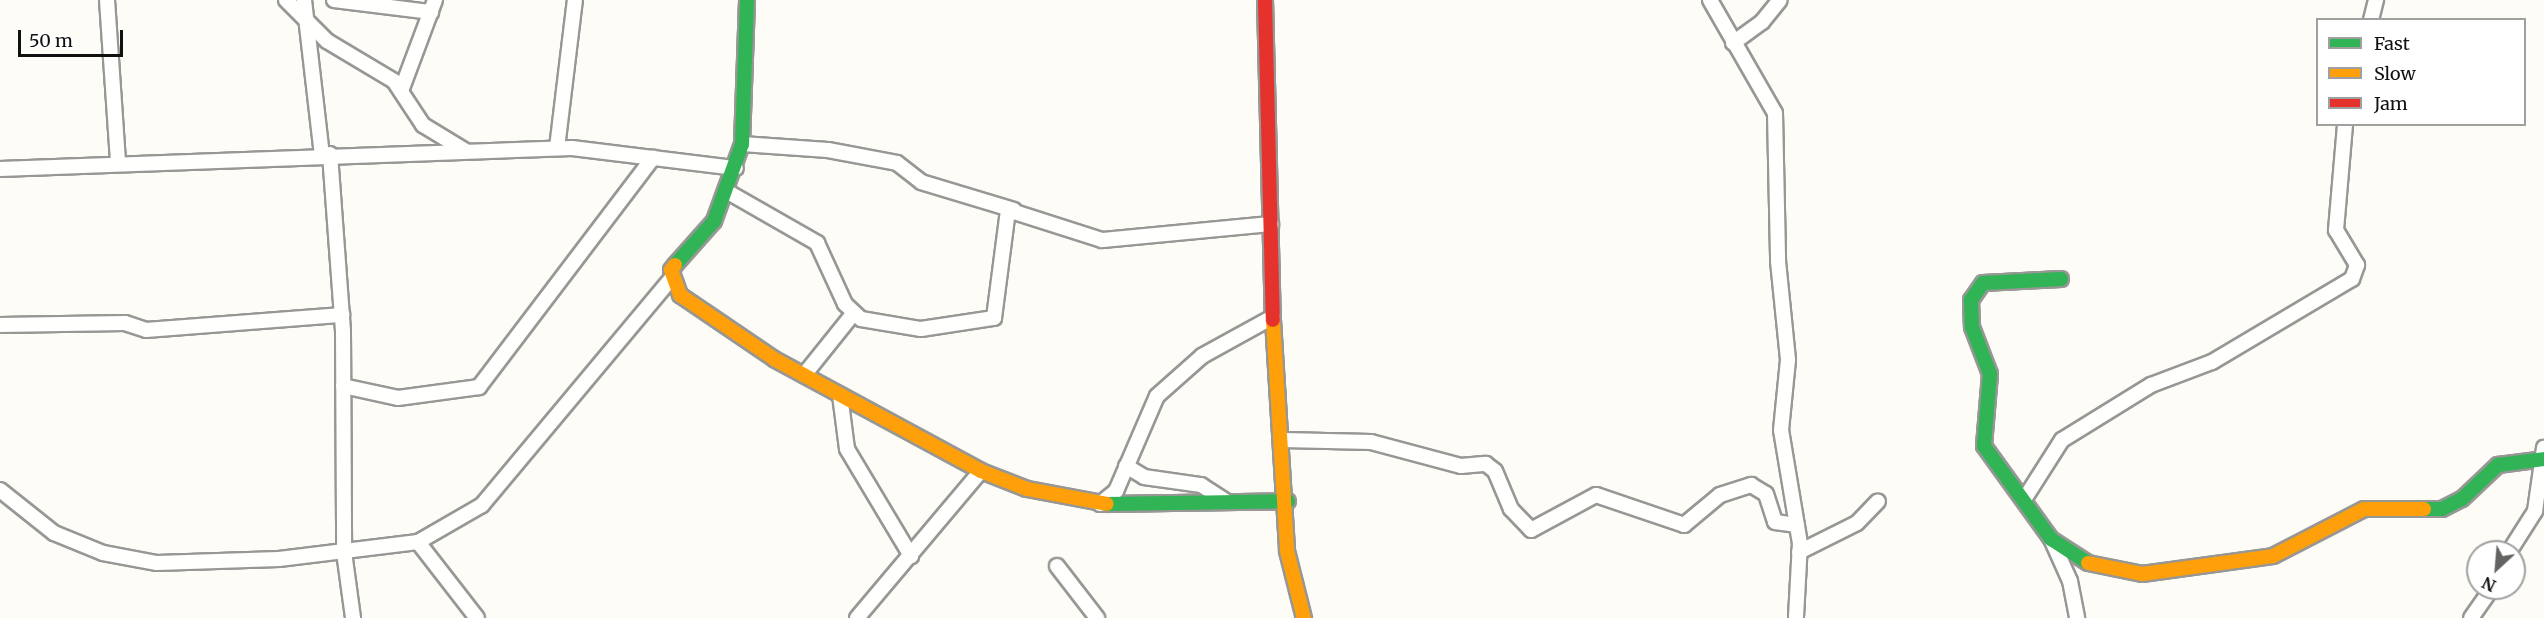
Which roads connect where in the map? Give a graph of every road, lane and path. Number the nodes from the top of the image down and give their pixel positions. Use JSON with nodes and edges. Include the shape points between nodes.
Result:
{"nodes":[{"id":1,"x":107,"y":0,"type":"edge"},
{"id":2,"x":286,"y":0,"type":"edge"},
{"id":3,"x":304,"y":0,"type":"edge"},
{"id":4,"x":334,"y":0,"type":"edge"},
{"id":5,"x":575,"y":0,"type":"edge"},
{"id":6,"x":747,"y":0,"type":"edge"},
{"id":7,"x":1266,"y":0,"type":"edge"},
{"id":8,"x":1710,"y":0,"type":"edge"},
{"id":9,"x":1780,"y":0,"type":"edge"},
{"id":10,"x":2376,"y":0,"type":"edge"},
{"id":11,"x":433,"y":6,"type":"edge"},
{"id":12,"x":304,"y":18,"type":"junction"},
{"id":13,"x":2372,"y":18,"type":"edge"},
{"id":14,"x":1733,"y":43,"type":"junction"},
{"id":15,"x":400,"y":91,"type":"junction"},
{"id":16,"x":2345,"y":126,"type":"edge"},
{"id":17,"x":742,"y":144,"type":"junction"},
{"id":18,"x":557,"y":148,"type":"junction"},
{"id":19,"x":466,"y":151,"type":"junction"},
{"id":20,"x":326,"y":155,"type":"junction"},
{"id":21,"x":653,"y":158,"type":"junction"},
{"id":22,"x":118,"y":163,"type":"junction"},
{"id":23,"x":736,"y":168,"type":"junction"},
{"id":24,"x":0,"y":169,"type":"edge"},
{"id":25,"x":728,"y":192,"type":"junction"},
{"id":26,"x":1014,"y":210,"type":"junction"},
{"id":27,"x":1271,"y":224,"type":"junction"},
{"id":28,"x":671,"y":279,"type":"junction"},
{"id":29,"x":2061,"y":279,"type":"dead end"},
{"id":30,"x":853,"y":314,"type":"junction"},
{"id":31,"x":342,"y":315,"type":"junction"},
{"id":32,"x":1273,"y":317,"type":"junction"},
{"id":33,"x":0,"y":325,"type":"edge"},
{"id":34,"x":804,"y":375,"type":"junction"},
{"id":35,"x":344,"y":386,"type":"junction"},
{"id":36,"x":840,"y":394,"type":"junction"},
{"id":37,"x":1283,"y":440,"type":"junction"},
{"id":38,"x":2542,"y":455,"type":"edge"},
{"id":39,"x":1126,"y":466,"type":"junction"},
{"id":40,"x":981,"y":471,"type":"junction"},
{"id":41,"x":0,"y":490,"type":"edge"},
{"id":42,"x":2025,"y":498,"type":"junction"},
{"id":43,"x":1288,"y":501,"type":"junction"},
{"id":44,"x":1878,"y":501,"type":"dead end"},
{"id":45,"x":1227,"y":502,"type":"junction"},
{"id":46,"x":1100,"y":504,"type":"junction"},
{"id":47,"x":1797,"y":525,"type":"junction"},
{"id":48,"x":2051,"y":539,"type":"junction"},
{"id":49,"x":2517,"y":540,"type":"edge"},
{"id":50,"x":418,"y":542,"type":"junction"},
{"id":51,"x":344,"y":552,"type":"junction"},
{"id":52,"x":1799,"y":552,"type":"junction"},
{"id":53,"x":911,"y":556,"type":"junction"},
{"id":54,"x":1057,"y":566,"type":"dead end"},
{"id":55,"x":2484,"y":600,"type":"edge"},
{"id":56,"x":353,"y":618,"type":"edge"},
{"id":57,"x":477,"y":618,"type":"edge"},
{"id":58,"x":858,"y":618,"type":"edge"},
{"id":59,"x":1097,"y":618,"type":"edge"},
{"id":60,"x":1304,"y":618,"type":"edge"},
{"id":61,"x":1796,"y":618,"type":"edge"},
{"id":62,"x":2077,"y":618,"type":"edge"},
{"id":63,"x":2471,"y":618,"type":"edge"}],
"edges":[{"from":1,"to":22,"type":"street"},
{"from":2,"to":12,"type":"street"},
{"from":3,"to":12,"type":"street"},
{"from":4,"to":11,"type":"street"},
{"from":5,"to":18,"type":"street"},
{"from":6,"to":17,"type":"street"},
{"from":7,"to":27,"type":"street"},
{"from":8,"to":14,"type":"street"},
{"from":9,"to":14,"type":"street","via":[[1762,22]]},
{"from":10,"to":13,"type":"street"},
{"from":11,"to":15,"type":"street"},
{"from":12,"to":15,"type":"street"},
{"from":12,"to":20,"type":"street"},
{"from":14,"to":47,"type":"street","via":[[1754,69],[1775,113],[1778,261],[1788,341],[1781,430]]},
{"from":15,"to":19,"type":"street","via":[[423,124]]},
{"from":16,"to":42,"type":"street","via":[[2336,230],[2357,265],[2352,279],[2212,362],[2151,385],[2062,440]]},
{"from":17,"to":23,"type":"street"},
{"from":17,"to":26,"type":"street","via":[[828,150],[897,163],[921,182]]},
{"from":18,"to":19,"type":"street"},
{"from":18,"to":21,"type":"street"},
{"from":19,"to":20,"type":"street"},
{"from":20,"to":22,"type":"street"},
{"from":20,"to":31,"type":"street"},
{"from":21,"to":23,"type":"street"},
{"from":21,"to":35,"type":"street","via":[[479,387],[398,398]]},
{"from":22,"to":24,"type":"street"},
{"from":23,"to":25,"type":"street"},
{"from":25,"to":28,"type":"street","via":[[714,221],[674,264]]},
{"from":25,"to":30,"type":"street","via":[[817,243]]},
{"from":26,"to":27,"type":"street","via":[[1102,240]]},
{"from":26,"to":30,"type":"street","via":[[1008,210],[1003,223],[992,321],[921,329],[868,322]]},
{"from":27,"to":32,"type":"street"},
{"from":28,"to":34,"type":"street","via":[[680,295],[734,334]]},
{"from":28,"to":50,"type":"street","via":[[489,497],[456,523]]},
{"from":29,"to":42,"type":"street","via":[[1990,280],[1971,300],[1972,327],[1990,382],[1981,438],[1994,466]]},
{"from":30,"to":34,"type":"street"},
{"from":31,"to":33,"type":"street","via":[[146,330],[124,323]]},
{"from":31,"to":35,"type":"street"},
{"from":32,"to":37,"type":"street"},
{"from":32,"to":39,"type":"street","via":[[1202,356],[1157,396]]},
{"from":34,"to":36,"type":"street"},
{"from":35,"to":51,"type":"street"},
{"from":36,"to":40,"type":"street"},
{"from":36,"to":53,"type":"street","via":[[847,449]]},
{"from":37,"to":43,"type":"street"},
{"from":37,"to":47,"type":"street","via":[[1371,442],[1461,466],[1486,464],[1495,471],[1511,509],[1532,530],[1596,495],[1684,525],[1719,495],[1751,485],[1766,494],[1775,522]]},
{"from":38,"to":48,"type":"street","via":[[2498,465],[2462,499],[2442,509],[2364,509],[2293,550],[2262,558],[2142,574],[2085,562]]},
{"from":38,"to":49,"type":"street","via":[[2535,511]]},
{"from":39,"to":45,"type":"street","via":[[1144,477],[1201,485]]},
{"from":39,"to":46,"type":"street","via":[[1116,491]]},
{"from":40,"to":46,"type":"street","via":[[1068,500]]},
{"from":40,"to":53,"type":"street"},
{"from":41,"to":51,"type":"street","via":[[54,533],[103,553],[135,559],[216,563]]},
{"from":42,"to":48,"type":"street"},
{"from":43,"to":45,"type":"street"},
{"from":43,"to":60,"type":"street","via":[[1287,551]]},
{"from":44,"to":52,"type":"street","via":[[1848,529]]},
{"from":45,"to":46,"type":"street"},
{"from":47,"to":52,"type":"street"},
{"from":48,"to":62,"type":"street","via":[[2070,581]]},
{"from":50,"to":51,"type":"street"},
{"from":50,"to":57,"type":"street"},
{"from":51,"to":56,"type":"street"},
{"from":52,"to":61,"type":"street"},
{"from":53,"to":58,"type":"street"},
{"from":54,"to":59,"type":"street"},
{"from":55,"to":63,"type":"street"}]}
